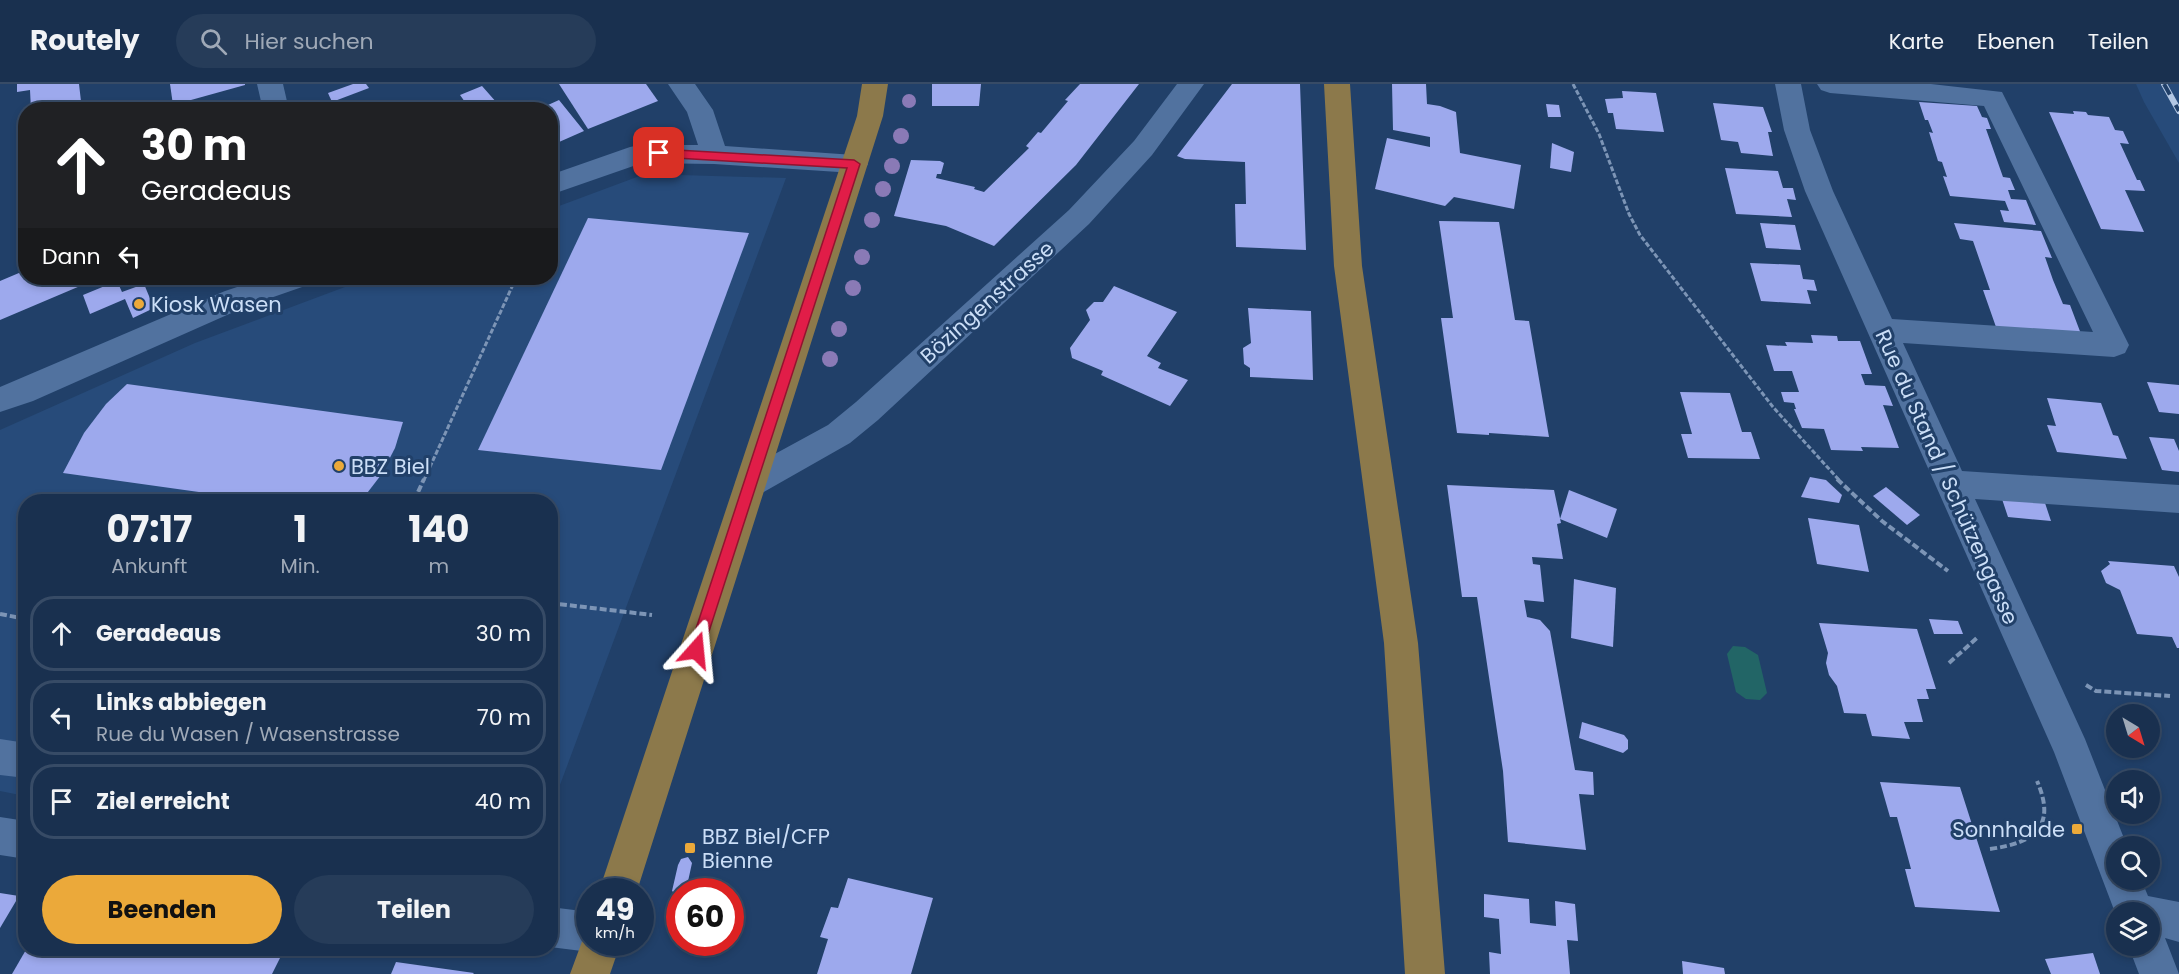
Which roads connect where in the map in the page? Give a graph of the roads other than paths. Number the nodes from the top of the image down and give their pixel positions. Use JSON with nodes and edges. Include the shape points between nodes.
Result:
{"nodes":[{"id":1,"x":270,"y":84,"type":"edge"},
{"id":2,"x":681,"y":84,"type":"edge"},
{"id":3,"x":875,"y":84,"type":"edge"},
{"id":4,"x":1191,"y":84,"type":"edge"},
{"id":5,"x":1337,"y":84,"type":"edge"},
{"id":6,"x":1788,"y":84,"type":"edge"},
{"id":7,"x":1830,"y":84,"type":"edge"},
{"id":8,"x":274,"y":102,"type":"edge"},
{"id":9,"x":714,"y":155,"type":"junction"},
{"id":10,"x":854,"y":164,"type":"junction"},
{"id":11,"x":558,"y":182,"type":"edge"},
{"id":12,"x":275,"y":285,"type":"edge"},
{"id":13,"x":1881,"y":330,"type":"junction"},
{"id":14,"x":0,"y":400,"type":"edge"},
{"id":15,"x":750,"y":483,"type":"junction"},
{"id":16,"x":1952,"y":484,"type":"junction"},
{"id":17,"x":2179,"y":500,"type":"edge"},
{"id":18,"x":0,"y":757,"type":"edge"},
{"id":19,"x":18,"y":760,"type":"edge"},
{"id":20,"x":0,"y":836,"type":"edge"},
{"id":21,"x":18,"y":839,"type":"edge"},
{"id":22,"x":2106,"y":840,"type":"edge"},
{"id":23,"x":622,"y":878,"type":"edge"},
{"id":24,"x":2160,"y":917,"type":"edge"},
{"id":25,"x":2179,"y":922,"type":"edge"},
{"id":26,"x":558,"y":928,"type":"edge"},
{"id":27,"x":576,"y":930,"type":"edge"},
{"id":28,"x":596,"y":956,"type":"edge"},
{"id":29,"x":2152,"y":956,"type":"edge"},
{"id":30,"x":590,"y":974,"type":"edge"},
{"id":31,"x":1425,"y":974,"type":"edge"},
{"id":32,"x":2159,"y":974,"type":"edge"}],
"edges":[{"from":1,"to":8,"type":"street"},
{"from":2,"to":9,"type":"street","via":[[700,110]]},
{"from":3,"to":10,"type":"main road","via":[[870,116]]},
{"from":4,"to":15,"type":"street","name":"Bözingenstrasse","via":[[1143,148],[1079,217],[876,403],[839,434]]},
{"from":5,"to":31,"type":"main road","via":[[1348,266],[1401,643]]},
{"from":6,"to":13,"type":"street","name":"Rue du Stand / Schützengasse","via":[[1797,130],[1819,191]]},
{"from":7,"to":13,"type":"street","via":[[1993,98],[2114,345]]},
{"from":9,"to":10,"type":"street"},
{"from":9,"to":11,"type":"street","via":[[640,154]]},
{"from":10,"to":15,"type":"main road"},
{"from":12,"to":14,"type":"street"},
{"from":13,"to":16,"type":"street","name":"Rue du Stand / Schützengasse"},
{"from":15,"to":23,"type":"main road"},
{"from":16,"to":17,"type":"street"},
{"from":16,"to":22,"type":"street","name":"Rue du Stand / Schützengasse","via":[[2072,751]]},
{"from":18,"to":19,"type":"street"},
{"from":20,"to":21,"type":"street"},
{"from":24,"to":25,"type":"street"},
{"from":26,"to":27,"type":"street"},
{"from":28,"to":30,"type":"main road"},
{"from":29,"to":32,"type":"street"}]}
